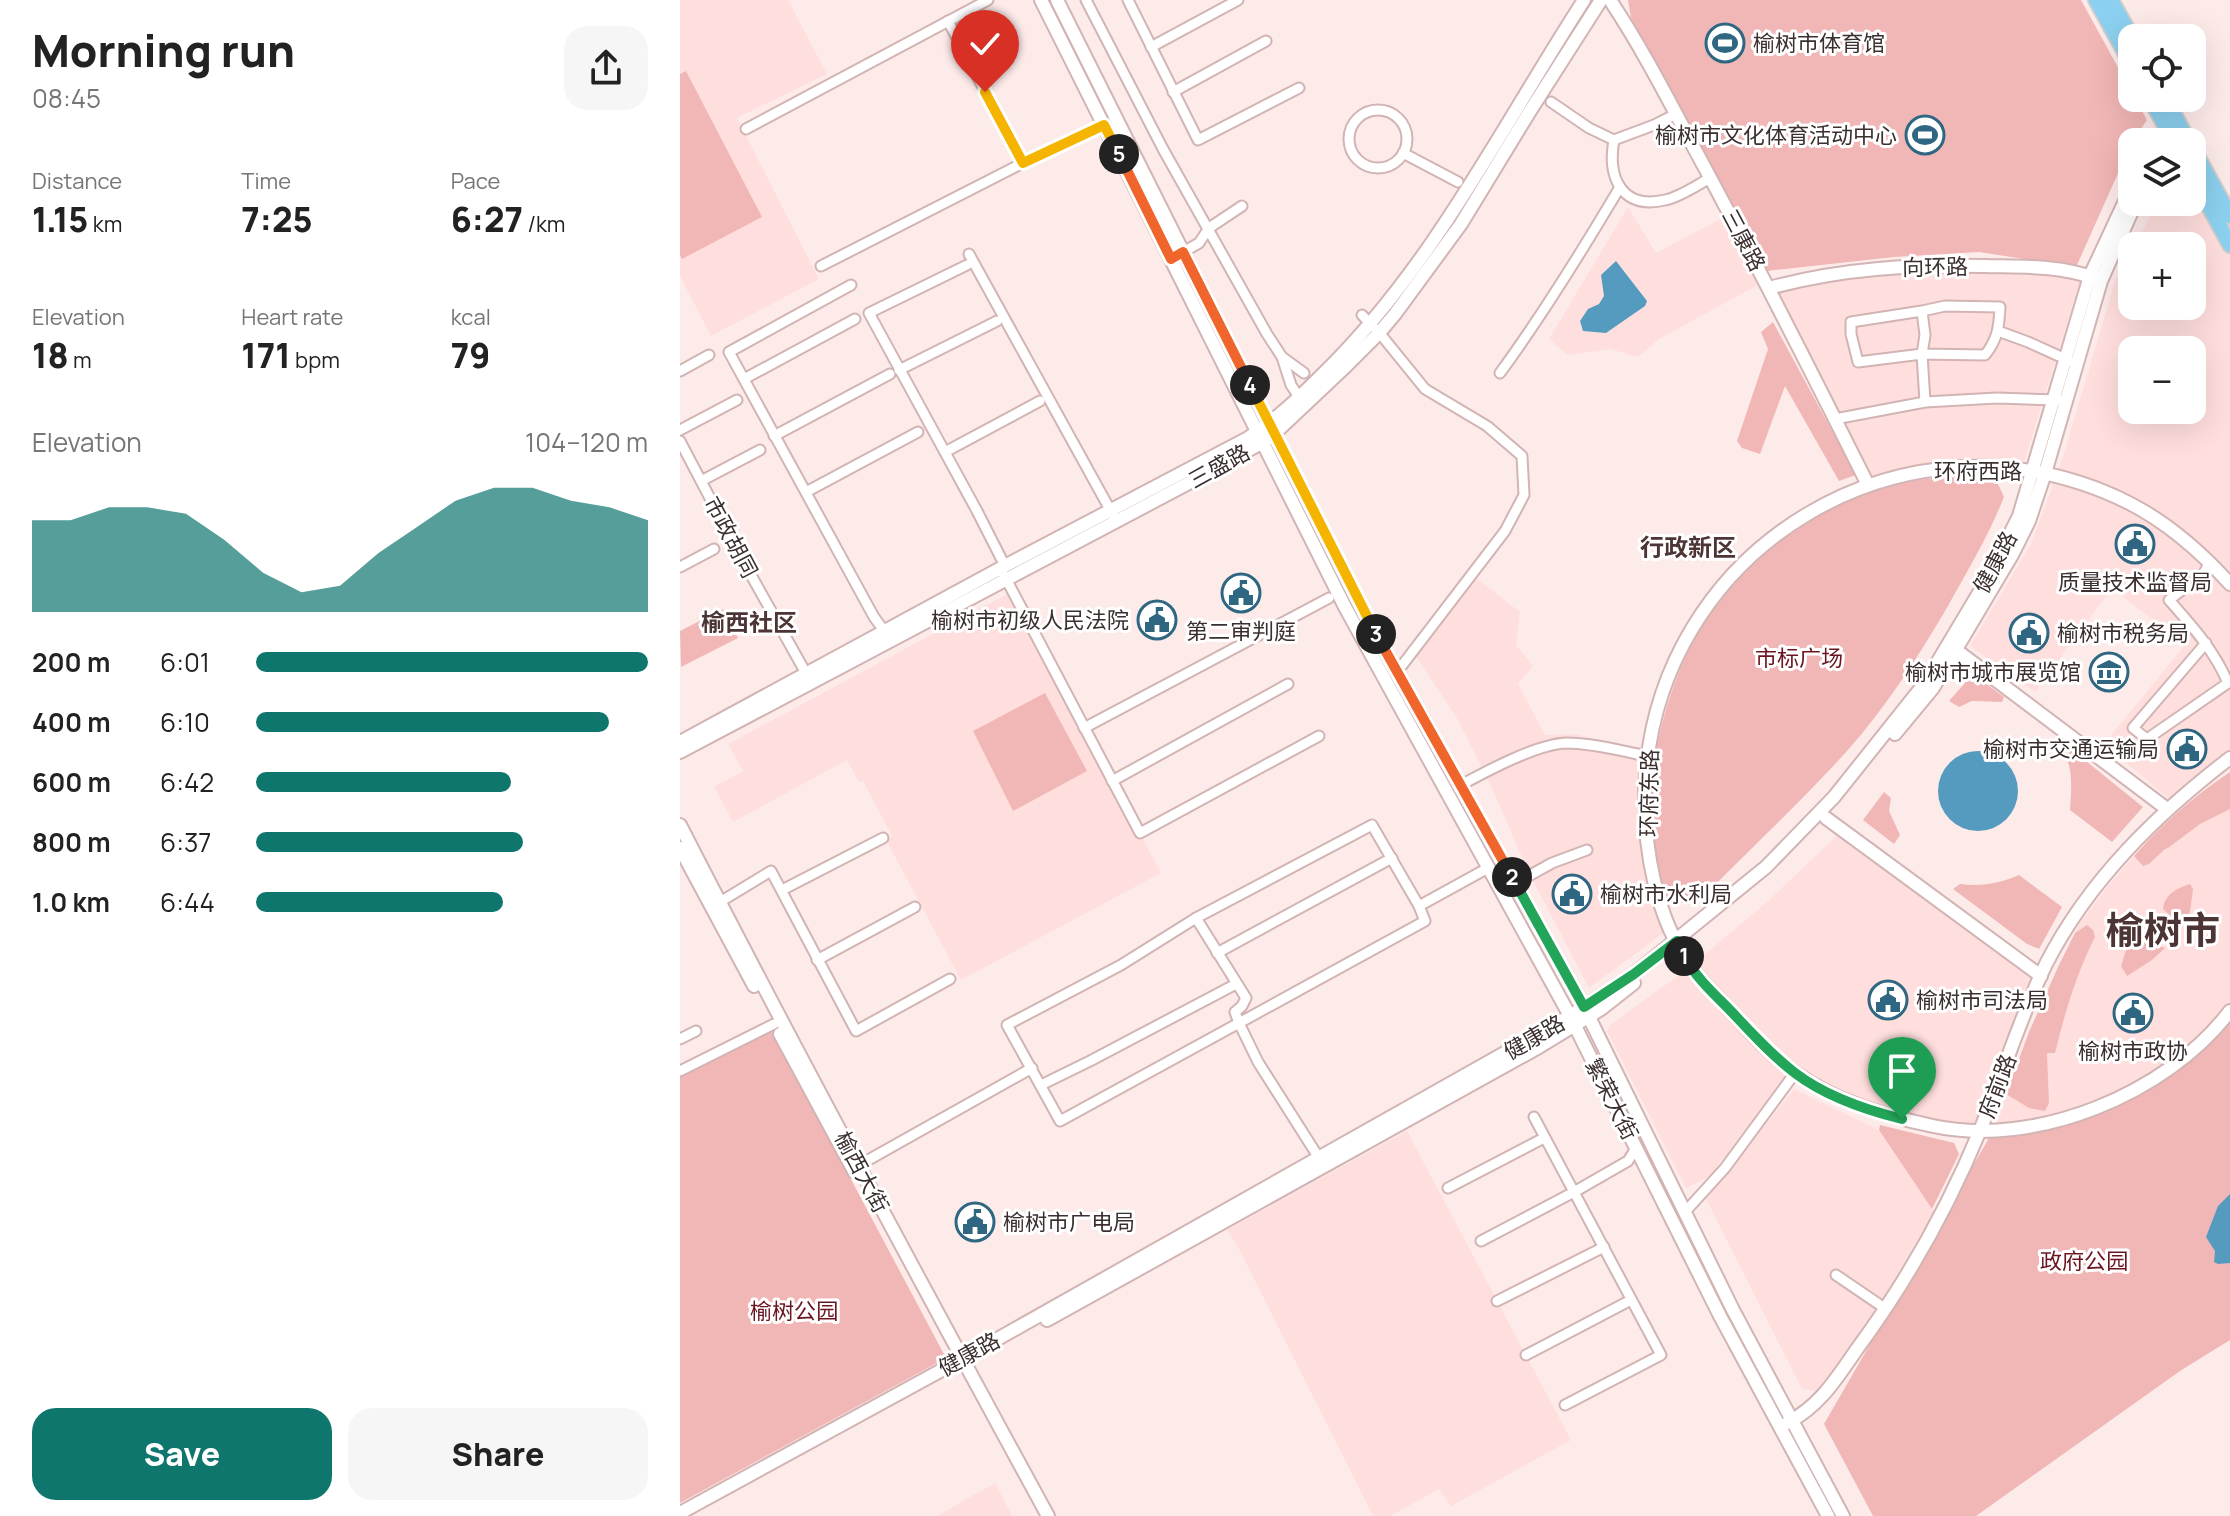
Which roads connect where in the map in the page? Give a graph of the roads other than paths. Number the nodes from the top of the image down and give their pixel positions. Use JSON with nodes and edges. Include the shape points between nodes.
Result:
{"nodes":[{"id":1,"x":988,"y":0,"type":"edge"},
{"id":2,"x":1041,"y":0,"type":"edge"},
{"id":3,"x":1057,"y":0,"type":"edge"},
{"id":4,"x":1086,"y":0,"type":"edge"},
{"id":5,"x":1128,"y":0,"type":"edge"},
{"id":6,"x":1238,"y":0,"type":"edge"},
{"id":7,"x":1584,"y":0,"type":"edge"},
{"id":8,"x":1601,"y":0,"type":"edge"},
{"id":9,"x":1610,"y":0,"type":"edge"},
{"id":10,"x":2096,"y":0,"type":"edge"},
{"id":11,"x":2111,"y":0,"type":"edge"},
{"id":12,"x":948,"y":21,"type":"junction"},
{"id":13,"x":2124,"y":24,"type":"edge"},
{"id":14,"x":2118,"y":40,"type":"edge"},
{"id":15,"x":1266,"y":41,"type":"dead end"},
{"id":16,"x":1151,"y":47,"type":"junction"},
{"id":17,"x":1299,"y":88,"type":"dead end"},
{"id":18,"x":1173,"y":92,"type":"junction"},
{"id":19,"x":1551,"y":102,"type":"dead end"},
{"id":20,"x":1676,"y":114,"type":"junction"},
{"id":21,"x":1104,"y":125,"type":"junction"},
{"id":22,"x":746,"y":129,"type":"dead end"},
{"id":23,"x":1614,"y":140,"type":"junction"},
{"id":24,"x":1403,"y":153,"type":"junction"},
{"id":25,"x":1023,"y":163,"type":"junction"},
{"id":26,"x":1710,"y":178,"type":"junction"},
{"id":27,"x":2206,"y":179,"type":"edge"},
{"id":28,"x":1458,"y":182,"type":"dead end"},
{"id":29,"x":1620,"y":187,"type":"junction"},
{"id":30,"x":2206,"y":201,"type":"edge"},
{"id":31,"x":1242,"y":206,"type":"dead end"},
{"id":32,"x":2120,"y":216,"type":"edge"},
{"id":33,"x":2129,"y":216,"type":"edge"},
{"id":34,"x":2230,"y":216,"type":"edge"},
{"id":35,"x":1209,"y":228,"type":"junction"},
{"id":36,"x":2230,"y":245,"type":"edge"},
{"id":37,"x":1183,"y":252,"type":"junction"},
{"id":38,"x":969,"y":254,"type":"dead end"},
{"id":39,"x":1171,"y":259,"type":"junction"},
{"id":40,"x":967,"y":265,"type":"dead end"},
{"id":41,"x":821,"y":266,"type":"dead end"},
{"id":42,"x":2095,"y":279,"type":"junction"},
{"id":43,"x":851,"y":285,"type":"dead end"},
{"id":44,"x":1769,"y":288,"type":"junction"},
{"id":45,"x":1922,"y":311,"type":"junction"},
{"id":46,"x":855,"y":319,"type":"dead end"},
{"id":47,"x":997,"y":321,"type":"dead end"},
{"id":48,"x":1371,"y":324,"type":"junction"},
{"id":49,"x":1998,"y":331,"type":"junction"},
{"id":50,"x":1922,"y":354,"type":"junction"},
{"id":51,"x":709,"y":355,"type":"dead end"},
{"id":52,"x":1282,"y":357,"type":"junction"},
{"id":53,"x":2071,"y":362,"type":"junction"},
{"id":54,"x":680,"y":371,"type":"edge"},
{"id":55,"x":895,"y":372,"type":"junction"},
{"id":56,"x":1304,"y":373,"type":"dead end"},
{"id":57,"x":1500,"y":373,"type":"dead end"},
{"id":58,"x":744,"y":379,"type":"junction"},
{"id":59,"x":1299,"y":397,"type":"junction"},
{"id":60,"x":737,"y":400,"type":"dead end"},
{"id":61,"x":2060,"y":400,"type":"junction"},
{"id":62,"x":1040,"y":401,"type":"dead end"},
{"id":63,"x":1925,"y":402,"type":"junction"},
{"id":64,"x":1835,"y":419,"type":"junction"},
{"id":65,"x":680,"y":430,"type":"edge"},
{"id":66,"x":918,"y":432,"type":"dead end"},
{"id":67,"x":1266,"y":433,"type":"junction"},
{"id":68,"x":774,"y":436,"type":"junction"},
{"id":69,"x":680,"y":441,"type":"edge"},
{"id":70,"x":760,"y":450,"type":"dead end"},
{"id":71,"x":945,"y":452,"type":"junction"},
{"id":72,"x":2039,"y":472,"type":"junction"},
{"id":73,"x":701,"y":481,"type":"junction"},
{"id":74,"x":1868,"y":485,"type":"junction"},
{"id":75,"x":806,"y":492,"type":"junction"},
{"id":76,"x":1113,"y":517,"type":"junction"},
{"id":77,"x":714,"y":549,"type":"dead end"},
{"id":78,"x":2210,"y":562,"type":"junction"},
{"id":79,"x":680,"y":567,"type":"edge"},
{"id":80,"x":1004,"y":572,"type":"junction"},
{"id":81,"x":1725,"y":582,"type":"joint"},
{"id":82,"x":2230,"y":584,"type":"edge"},
{"id":83,"x":1329,"y":598,"type":"dead end"},
{"id":84,"x":885,"y":632,"type":"junction"},
{"id":85,"x":2206,"y":643,"type":"junction"},
{"id":86,"x":1956,"y":650,"type":"junction"},
{"id":87,"x":2226,"y":663,"type":"edge"},
{"id":88,"x":1397,"y":672,"type":"junction"},
{"id":89,"x":807,"y":675,"type":"junction"},
{"id":90,"x":1288,"y":684,"type":"dead end"},
{"id":91,"x":1084,"y":728,"type":"junction"},
{"id":92,"x":1319,"y":736,"type":"dead end"},
{"id":93,"x":680,"y":742,"type":"edge"},
{"id":94,"x":680,"y":752,"type":"edge"},
{"id":95,"x":1648,"y":756,"type":"junction"},
{"id":96,"x":2230,"y":758,"type":"edge"},
{"id":97,"x":1112,"y":781,"type":"junction"},
{"id":98,"x":1461,"y":785,"type":"junction"},
{"id":99,"x":2167,"y":809,"type":"junction"},
{"id":100,"x":1826,"y":818,"type":"junction"},
{"id":101,"x":680,"y":825,"type":"edge"},
{"id":102,"x":883,"y":838,"type":"dead end"},
{"id":103,"x":680,"y":848,"type":"edge"},
{"id":104,"x":1587,"y":850,"type":"dead end"},
{"id":105,"x":1392,"y":858,"type":"junction"},
{"id":106,"x":1488,"y":868,"type":"junction"},
{"id":107,"x":1516,"y":883,"type":"junction"},
{"id":108,"x":782,"y":890,"type":"junction"},
{"id":109,"x":716,"y":905,"type":"junction"},
{"id":110,"x":1419,"y":906,"type":"junction"},
{"id":111,"x":915,"y":907,"type":"dead end"},
{"id":112,"x":1196,"y":918,"type":"junction"},
{"id":113,"x":1678,"y":944,"type":"junction"},
{"id":114,"x":1217,"y":953,"type":"junction"},
{"id":115,"x":817,"y":960,"type":"junction"},
{"id":116,"x":2041,"y":976,"type":"junction"},
{"id":117,"x":950,"y":979,"type":"dead end"},
{"id":118,"x":1236,"y":984,"type":"junction"},
{"id":119,"x":1586,"y":1012,"type":"junction"},
{"id":120,"x":2227,"y":1015,"type":"edge"},
{"id":121,"x":1572,"y":1021,"type":"junction"},
{"id":122,"x":1239,"y":1023,"type":"junction"},
{"id":123,"x":774,"y":1024,"type":"junction"},
{"id":124,"x":696,"y":1031,"type":"dead end"},
{"id":125,"x":680,"y":1039,"type":"edge"},
{"id":126,"x":1032,"y":1068,"type":"junction"},
{"id":127,"x":680,"y":1071,"type":"edge"},
{"id":128,"x":1795,"y":1073,"type":"junction"},
{"id":129,"x":1041,"y":1085,"type":"junction"},
{"id":130,"x":1534,"y":1117,"type":"dead end"},
{"id":131,"x":1979,"y":1131,"type":"junction"},
{"id":132,"x":1544,"y":1138,"type":"junction"},
{"id":133,"x":1636,"y":1148,"type":"junction"},
{"id":134,"x":1319,"y":1158,"type":"junction"},
{"id":135,"x":856,"y":1167,"type":"junction"},
{"id":136,"x":1448,"y":1188,"type":"dead end"},
{"id":137,"x":1574,"y":1192,"type":"junction"},
{"id":138,"x":1685,"y":1212,"type":"junction"},
{"id":139,"x":1481,"y":1241,"type":"dead end"},
{"id":140,"x":1604,"y":1247,"type":"junction"},
{"id":141,"x":1836,"y":1275,"type":"dead end"},
{"id":142,"x":1631,"y":1300,"type":"junction"},
{"id":143,"x":1497,"y":1301,"type":"dead end"},
{"id":144,"x":1886,"y":1309,"type":"junction"},
{"id":145,"x":1526,"y":1355,"type":"dead end"},
{"id":146,"x":961,"y":1363,"type":"junction"},
{"id":147,"x":1565,"y":1405,"type":"dead end"},
{"id":148,"x":1791,"y":1421,"type":"junction"},
{"id":149,"x":1779,"y":1427,"type":"junction"},
{"id":150,"x":680,"y":1513,"type":"edge"},
{"id":151,"x":692,"y":1516,"type":"edge"},
{"id":152,"x":1039,"y":1516,"type":"edge"},
{"id":153,"x":1048,"y":1516,"type":"edge"},
{"id":154,"x":1828,"y":1516,"type":"edge"},
{"id":155,"x":1843,"y":1516,"type":"edge"}],
"edges":[{"from":1,"to":12,"type":"street"},
{"from":2,"to":21,"type":"main road","name":"繁荣大街"},
{"from":3,"to":37,"type":"main road","name":"繁荣大街"},
{"from":4,"to":35,"type":"street"},
{"from":5,"to":16,"type":"street"},
{"from":6,"to":16,"type":"street"},
{"from":7,"to":48,"type":"main road","via":[[1460,203]]},
{"from":8,"to":48,"type":"main road","name":"三盛路","via":[[1461,224]]},
{"from":9,"to":20,"type":"main road","name":"三康路"},
{"from":10,"to":14,"type":"main road"},
{"from":11,"to":13,"type":"main road"},
{"from":12,"to":22,"type":"street"},
{"from":12,"to":25,"type":"street"},
{"from":15,"to":18,"type":"street"},
{"from":16,"to":18,"type":"street"},
{"from":17,"to":18,"type":"street","via":[[1198,140]]},
{"from":19,"to":23,"type":"street"},
{"from":20,"to":23,"type":"street"},
{"from":20,"to":26,"type":"main road","name":"三康路"},
{"from":21,"to":25,"type":"street"},
{"from":21,"to":39,"type":"main road","name":"繁荣大街"},
{"from":23,"to":29,"type":"street","via":[[1613,176]]},
{"from":24,"to":24,"type":"street","via":[[1407,135],[1391,113],[1364,113],[1351,126],[1352,155],[1368,167],[1388,167]]},
{"from":24,"to":28,"type":"street"},
{"from":25,"to":41,"type":"street"},
{"from":26,"to":29,"type":"street","via":[[1667,200],[1640,202]]},
{"from":26,"to":44,"type":"main road","name":"三康路"},
{"from":27,"to":34,"type":"main road"},
{"from":29,"to":57,"type":"street"},
{"from":30,"to":36,"type":"main road"},
{"from":31,"to":35,"type":"street"},
{"from":32,"to":42,"type":"main road","name":"健康路"},
{"from":33,"to":42,"type":"main road","name":"健康路"},
{"from":35,"to":37,"type":"street","via":[[1199,243]]},
{"from":35,"to":52,"type":"street"},
{"from":37,"to":39,"type":"street"},
{"from":37,"to":67,"type":"main road","name":"繁荣大街"},
{"from":38,"to":76,"type":"street"},
{"from":39,"to":67,"type":"main road","name":"繁荣大街"},
{"from":40,"to":55,"type":"street","via":[[869,313]]},
{"from":42,"to":44,"type":"main road","name":"向环路","via":[[2051,267],[1947,265],[1871,268]]},
{"from":42,"to":53,"type":"main road","name":"健康路"},
{"from":43,"to":58,"type":"street","via":[[729,352]]},
{"from":44,"to":64,"type":"main road","name":"三康路"},
{"from":45,"to":49,"type":"street","via":[[2000,307]]},
{"from":45,"to":50,"type":"street"},
{"from":45,"to":50,"type":"street","via":[[1851,322],[1851,334],[1858,362]]},
{"from":46,"to":58,"type":"street"},
{"from":47,"to":55,"type":"street"},
{"from":48,"to":59,"type":"main road","name":"三盛路"},
{"from":48,"to":67,"type":"main road","name":"三盛路"},
{"from":48,"to":88,"type":"street","via":[[1425,389],[1487,426],[1522,456],[1524,495],[1505,531]]},
{"from":49,"to":50,"type":"street","via":[[1985,355]]},
{"from":49,"to":53,"type":"street"},
{"from":50,"to":63,"type":"street"},
{"from":51,"to":54,"type":"street"},
{"from":52,"to":56,"type":"street"},
{"from":52,"to":59,"type":"street"},
{"from":53,"to":61,"type":"main road","name":"健康路"},
{"from":55,"to":68,"type":"street"},
{"from":55,"to":71,"type":"street"},
{"from":58,"to":68,"type":"street"},
{"from":59,"to":67,"type":"main road","name":"三盛路"},
{"from":60,"to":65,"type":"street"},
{"from":61,"to":63,"type":"street"},
{"from":61,"to":72,"type":"main road","name":"健康路"},
{"from":62,"to":71,"type":"street"},
{"from":63,"to":64,"type":"street"},
{"from":64,"to":74,"type":"main road","name":"三康路"},
{"from":66,"to":75,"type":"street"},
{"from":67,"to":76,"type":"main road","name":"三盛路"},
{"from":67,"to":88,"type":"main road","name":"繁荣大街"},
{"from":67,"to":106,"type":"main road","name":"繁荣大街","via":[[1345,607]]},
{"from":68,"to":75,"type":"street"},
{"from":69,"to":73,"type":"street","name":"市政胡同"},
{"from":70,"to":73,"type":"street"},
{"from":71,"to":80,"type":"street"},
{"from":72,"to":74,"type":"main road","name":"环府西路","via":[[1943,468]]},
{"from":72,"to":78,"type":"main road","name":"环府西路","via":[[2131,504],[2171,528]]},
{"from":72,"to":86,"type":"main road","name":"健康路","via":[[2029,521]]},
{"from":72,"to":113,"type":"main road","name":"健康路","via":[[1989,576],[1925,683],[1797,837]]},
{"from":73,"to":89,"type":"street","name":"市政胡同"},
{"from":74,"to":81,"type":"main road","name":"环府西路","via":[[1786,527]]},
{"from":75,"to":84,"type":"street"},
{"from":76,"to":80,"type":"main road","name":"三盛路"},
{"from":77,"to":79,"type":"street"},
{"from":78,"to":82,"type":"main road","name":"环府西路"},
{"from":78,"to":85,"type":"street","via":[[2169,600]]},
{"from":80,"to":84,"type":"main road","name":"三盛路"},
{"from":80,"to":91,"type":"street"},
{"from":80,"to":94,"type":"main road","name":"三盛路"},
{"from":81,"to":95,"type":"main road","name":"环府东路","via":[[1679,651],[1663,690]]},
{"from":83,"to":91,"type":"street"},
{"from":84,"to":89,"type":"main road","name":"三盛路"},
{"from":85,"to":87,"type":"street"},
{"from":85,"to":87,"type":"street","via":[[2133,728],[2147,739],[2228,683]]},
{"from":86,"to":99,"type":"main road"},
{"from":86,"to":100,"type":"main road","name":"健康路","via":[[1933,688]]},
{"from":88,"to":98,"type":"main road","name":"繁荣大街"},
{"from":89,"to":93,"type":"main road","name":"三盛路"},
{"from":90,"to":97,"type":"street"},
{"from":91,"to":97,"type":"street"},
{"from":92,"to":97,"type":"street","via":[[1140,833]]},
{"from":95,"to":98,"type":"street","via":[[1563,743],[1495,766]]},
{"from":95,"to":113,"type":"main road","name":"环府东路","via":[[1644,812],[1649,854]]},
{"from":96,"to":99,"type":"main road","name":"府前路"},
{"from":98,"to":107,"type":"main road","name":"繁荣大街"},
{"from":99,"to":116,"type":"main road","name":"府前路","via":[[2098,884]]},
{"from":100,"to":113,"type":"main road","name":"健康路","via":[[1772,870]]},
{"from":100,"to":116,"type":"main road"},
{"from":101,"to":109,"type":"main road","name":"榆西大街"},
{"from":102,"to":108,"type":"street"},
{"from":103,"to":109,"type":"main road","name":"榆西大街"},
{"from":104,"to":107,"type":"street"},
{"from":105,"to":110,"type":"street"},
{"from":105,"to":112,"type":"street","via":[[1372,825]]},
{"from":105,"to":114,"type":"street"},
{"from":106,"to":110,"type":"street"},
{"from":106,"to":121,"type":"main road","name":"繁荣大街"},
{"from":107,"to":119,"type":"main road","name":"繁荣大街"},
{"from":108,"to":109,"type":"street","via":[[771,871]]},
{"from":108,"to":115,"type":"street"},
{"from":109,"to":123,"type":"main road","name":"榆西大街"},
{"from":109,"to":135,"type":"main road","name":"榆西大街"},
{"from":110,"to":122,"type":"street","via":[[1425,921]]},
{"from":111,"to":115,"type":"street"},
{"from":112,"to":114,"type":"street"},
{"from":112,"to":126,"type":"street","via":[[1007,1025]]},
{"from":113,"to":119,"type":"main road","name":"健康路"},
{"from":113,"to":128,"type":"main road","name":"环府东路","via":[[1705,984]]},
{"from":114,"to":118,"type":"street"},
{"from":115,"to":117,"type":"street","via":[[856,1031]]},
{"from":116,"to":131,"type":"main road","name":"府前路"},
{"from":118,"to":122,"type":"street","via":[[1246,998],[1235,1012]]},
{"from":118,"to":129,"type":"street"},
{"from":119,"to":121,"type":"main road","name":"健康路"},
{"from":119,"to":138,"type":"main road","name":"繁荣大街"},
{"from":120,"to":131,"type":"main road","name":"环府东路","via":[[2179,1060],[2114,1100],[2041,1124]]},
{"from":121,"to":133,"type":"main road","name":"繁荣大街"},
{"from":121,"to":134,"type":"main road","name":"健康路"},
{"from":121,"to":146,"type":"main road","name":"健康路","via":[[1307,1177]]},
{"from":122,"to":129,"type":"street","via":[[1060,1121]]},
{"from":122,"to":134,"type":"street"},
{"from":123,"to":127,"type":"street"},
{"from":123,"to":135,"type":"main road","name":"榆西大街"},
{"from":124,"to":125,"type":"street"},
{"from":126,"to":129,"type":"street"},
{"from":126,"to":135,"type":"street"},
{"from":128,"to":131,"type":"main road","name":"环府东路","via":[[1828,1093],[1882,1114]]},
{"from":128,"to":138,"type":"street","via":[[1733,1158]]},
{"from":130,"to":132,"type":"street"},
{"from":131,"to":144,"type":"main road","name":"府前路","via":[[1928,1238]]},
{"from":132,"to":136,"type":"street"},
{"from":132,"to":137,"type":"street"},
{"from":133,"to":137,"type":"street","via":[[1628,1161]]},
{"from":133,"to":149,"type":"main road","name":"繁荣大街"},
{"from":134,"to":146,"type":"main road","name":"健康路"},
{"from":135,"to":146,"type":"main road","name":"榆西大街"},
{"from":137,"to":139,"type":"street"},
{"from":137,"to":140,"type":"street"},
{"from":138,"to":148,"type":"main road","name":"繁荣大街"},
{"from":140,"to":142,"type":"street"},
{"from":140,"to":143,"type":"street"},
{"from":141,"to":144,"type":"street"},
{"from":142,"to":145,"type":"street"},
{"from":142,"to":147,"type":"street","via":[[1661,1355]]},
{"from":144,"to":148,"type":"main road","name":"府前路","via":[[1817,1403]]},
{"from":146,"to":150,"type":"main road","name":"健康路"},
{"from":146,"to":151,"type":"main road","name":"健康路"},
{"from":146,"to":152,"type":"main road","name":"榆西大街"},
{"from":146,"to":153,"type":"main road","name":"榆西大街"},
{"from":148,"to":149,"type":"main road","name":"府前路"},
{"from":148,"to":155,"type":"main road","name":"繁荣大街"},
{"from":149,"to":154,"type":"main road","name":"繁荣大街"}]}
